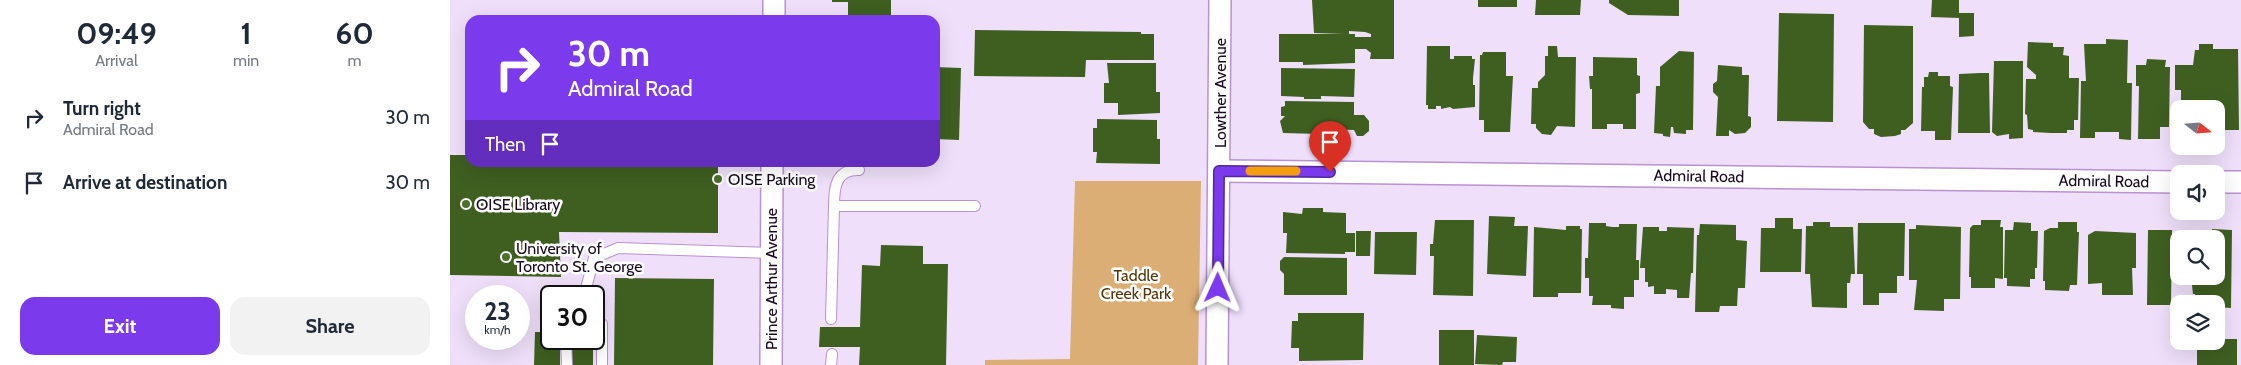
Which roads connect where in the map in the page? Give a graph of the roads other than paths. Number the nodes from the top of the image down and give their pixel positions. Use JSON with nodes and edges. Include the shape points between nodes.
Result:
{"nodes":[{"id":1,"x":774,"y":0,"type":"edge"},
{"id":2,"x":1220,"y":0,"type":"edge"},
{"id":3,"x":774,"y":15,"type":"edge"},
{"id":4,"x":772,"y":167,"type":"edge"},
{"id":5,"x":859,"y":170,"type":"dead end"},
{"id":6,"x":1219,"y":171,"type":"junction"},
{"id":7,"x":2170,"y":182,"type":"edge"},
{"id":8,"x":2225,"y":182,"type":"edge"},
{"id":9,"x":2241,"y":182,"type":"edge"},
{"id":10,"x":834,"y":206,"type":"junction"},
{"id":11,"x":975,"y":206,"type":"dead end"},
{"id":12,"x":771,"y":253,"type":"junction"},
{"id":13,"x":587,"y":285,"type":"edge"},
{"id":14,"x":831,"y":318,"type":"dead end"},
{"id":15,"x":566,"y":350,"type":"edge"},
{"id":16,"x":602,"y":350,"type":"edge"},
{"id":17,"x":567,"y":365,"type":"edge"},
{"id":18,"x":602,"y":365,"type":"edge"},
{"id":19,"x":771,"y":365,"type":"edge"},
{"id":20,"x":1217,"y":365,"type":"edge"}],
"edges":[{"from":1,"to":3,"type":"street"},
{"from":2,"to":6,"type":"street","name":"Lowther Avenue"},
{"from":4,"to":12,"type":"street","name":"Prince Arthur Avenue"},
{"from":5,"to":10,"type":"lane","via":[[843,172],[837,179]]},
{"from":6,"to":7,"type":"street","name":"Admiral Road"},
{"from":6,"to":20,"type":"street","name":"Lowther Avenue"},
{"from":8,"to":9,"type":"street"},
{"from":10,"to":11,"type":"lane"},
{"from":10,"to":14,"type":"lane"},
{"from":12,"to":13,"type":"lane","via":[[618,248],[594,258]]},
{"from":12,"to":19,"type":"street","name":"Prince Arthur Avenue"},
{"from":15,"to":17,"type":"lane"},
{"from":16,"to":18,"type":"lane"}]}
